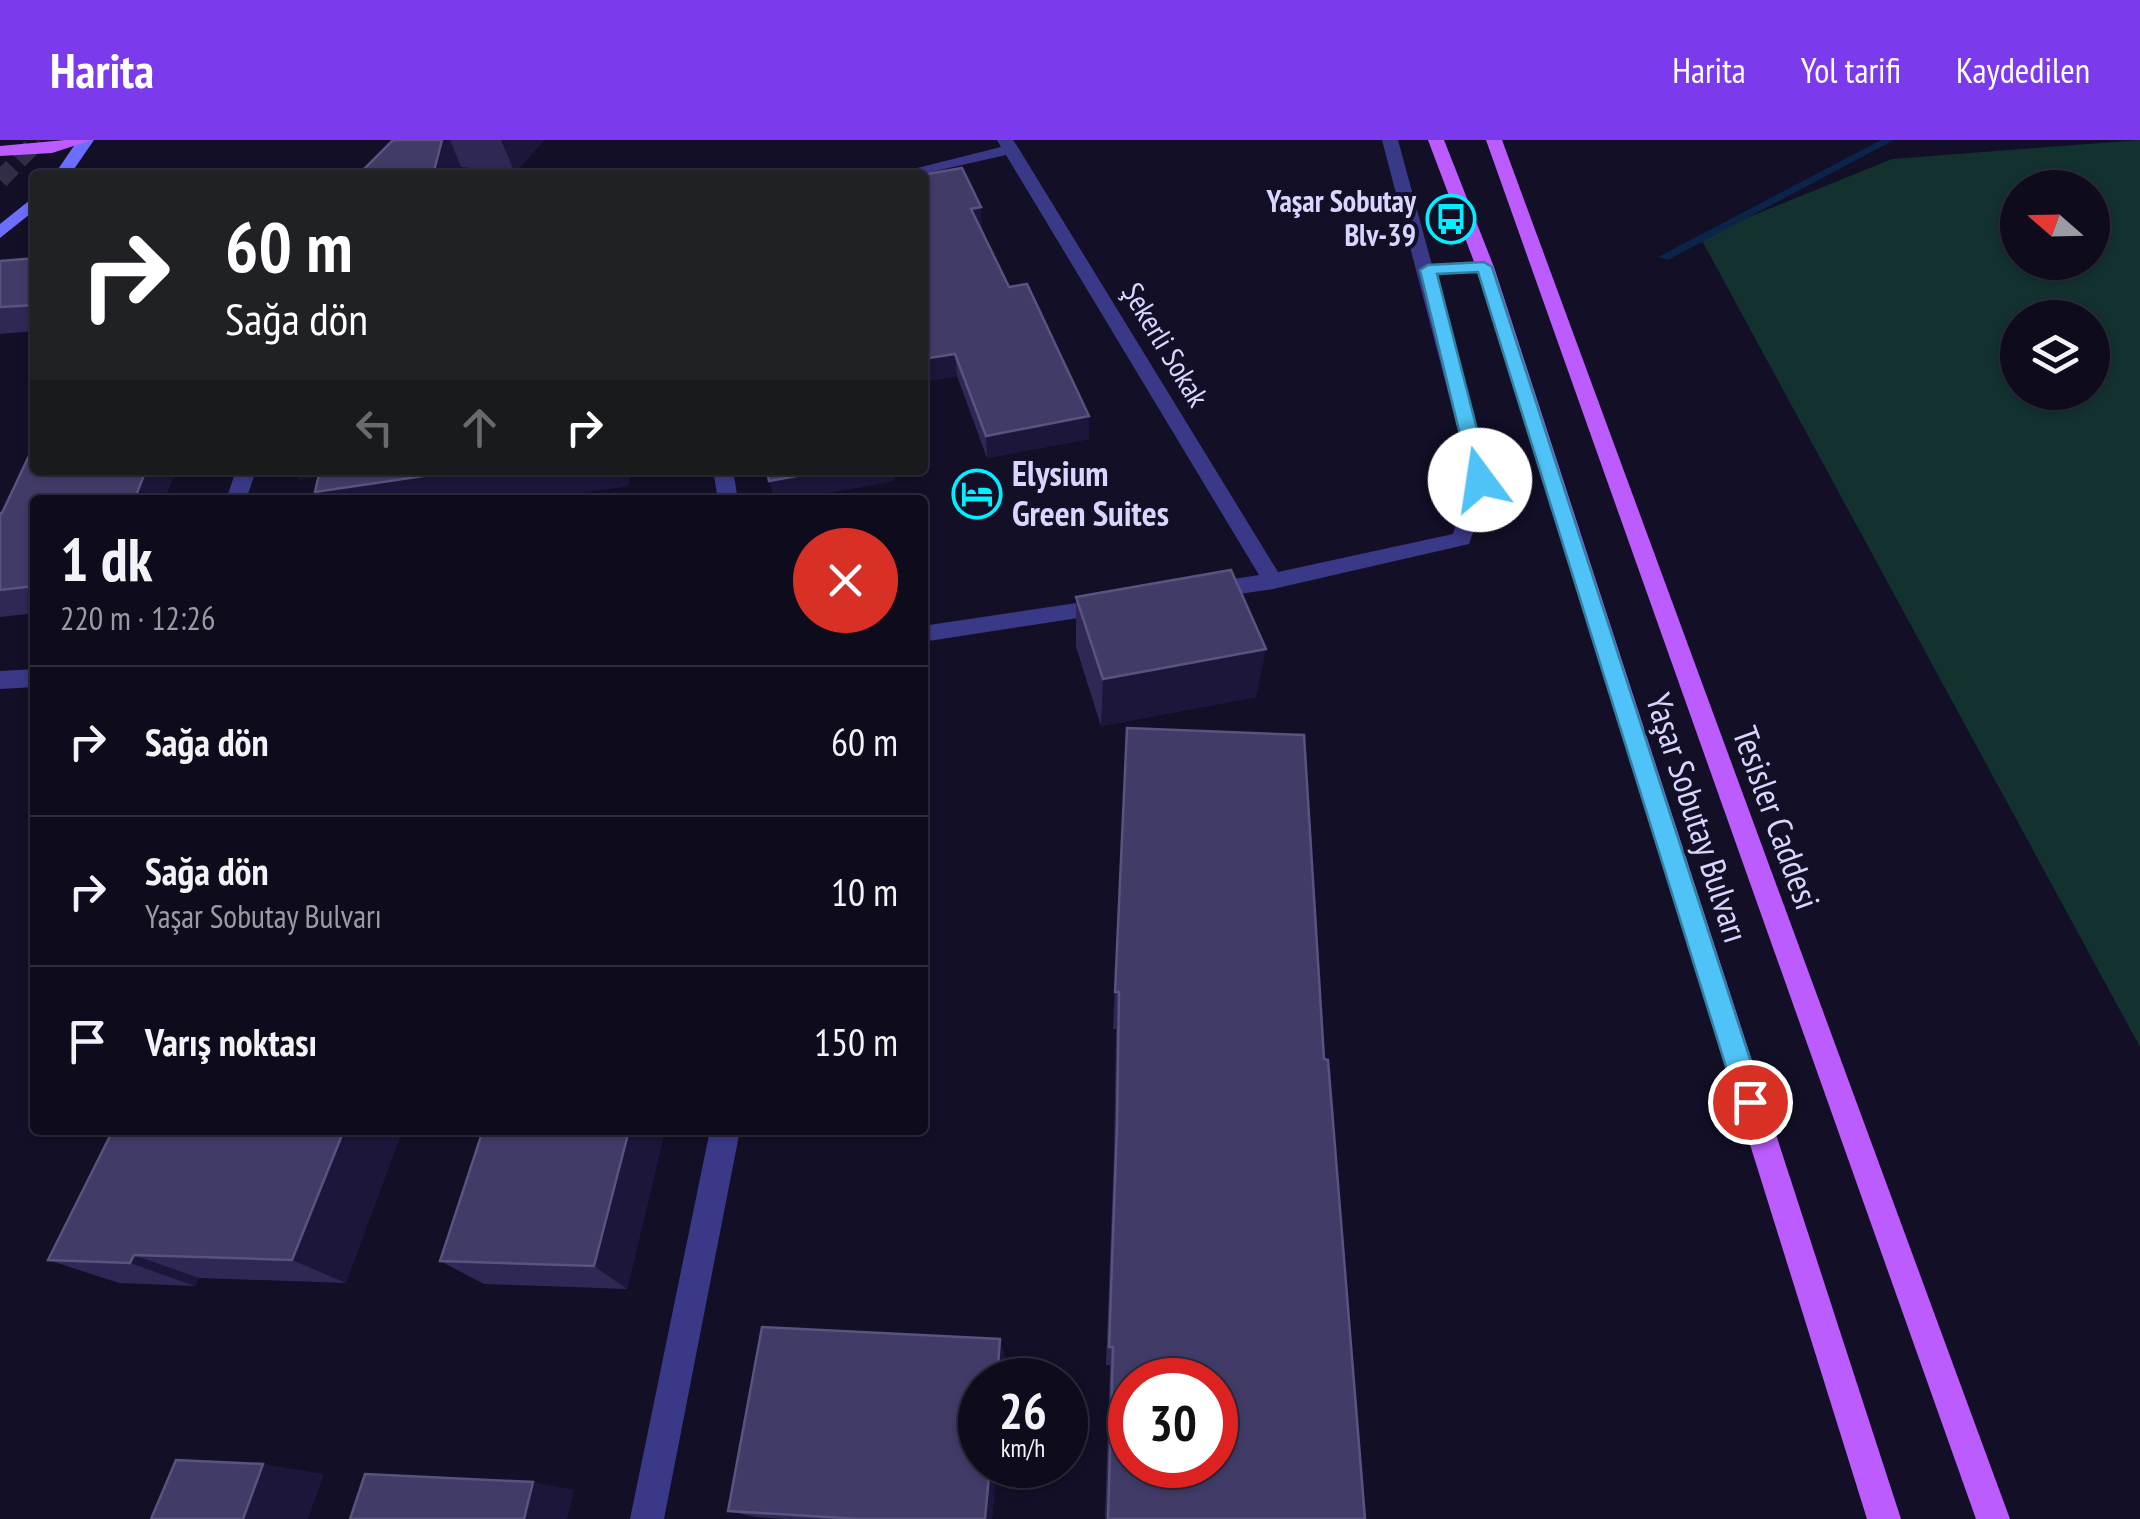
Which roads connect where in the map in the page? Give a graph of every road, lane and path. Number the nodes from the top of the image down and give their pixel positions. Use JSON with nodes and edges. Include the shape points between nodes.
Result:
{"nodes":[{"id":1,"x":84,"y":140,"type":"edge"},
{"id":2,"x":1390,"y":140,"type":"edge"},
{"id":3,"x":1436,"y":140,"type":"edge"},
{"id":4,"x":1494,"y":140,"type":"edge"},
{"id":5,"x":1008,"y":145,"type":"edge"},
{"id":6,"x":0,"y":151,"type":"edge"},
{"id":7,"x":65,"y":170,"type":"edge"},
{"id":8,"x":916,"y":170,"type":"edge"},
{"id":9,"x":30,"y":206,"type":"edge"},
{"id":10,"x":0,"y":233,"type":"edge"},
{"id":11,"x":1484,"y":267,"type":"junction"},
{"id":12,"x":1428,"y":270,"type":"junction"},
{"id":13,"x":1273,"y":581,"type":"junction"},
{"id":14,"x":1176,"y":596,"type":"edge"},
{"id":15,"x":1137,"y":602,"type":"edge"},
{"id":16,"x":928,"y":633,"type":"edge"},
{"id":17,"x":30,"y":678,"type":"edge"},
{"id":18,"x":0,"y":680,"type":"edge"},
{"id":19,"x":724,"y":1135,"type":"edge"},
{"id":20,"x":647,"y":1519,"type":"edge"},
{"id":21,"x":1884,"y":1519,"type":"edge"},
{"id":22,"x":1993,"y":1519,"type":"edge"}],
"edges":[{"from":1,"to":6,"type":"main road"},
{"from":1,"to":7,"type":"main road"},
{"from":2,"to":12,"type":"street"},
{"from":3,"to":11,"type":"main road","name":"Yaşar Sobutay Bulvarı"},
{"from":4,"to":22,"type":"main road","name":"Tesisler Caddesi"},
{"from":5,"to":8,"type":"street"},
{"from":5,"to":13,"type":"street","name":"Şekerli Sokak"},
{"from":9,"to":10,"type":"main road"},
{"from":11,"to":12,"type":"street"},
{"from":11,"to":21,"type":"main road","name":"Yaşar Sobutay Bulvarı"},
{"from":12,"to":13,"type":"street","via":[[1480,480],[1462,539]]},
{"from":13,"to":14,"type":"street"},
{"from":15,"to":16,"type":"street"},
{"from":17,"to":18,"type":"street"},
{"from":19,"to":20,"type":"street"}]}
